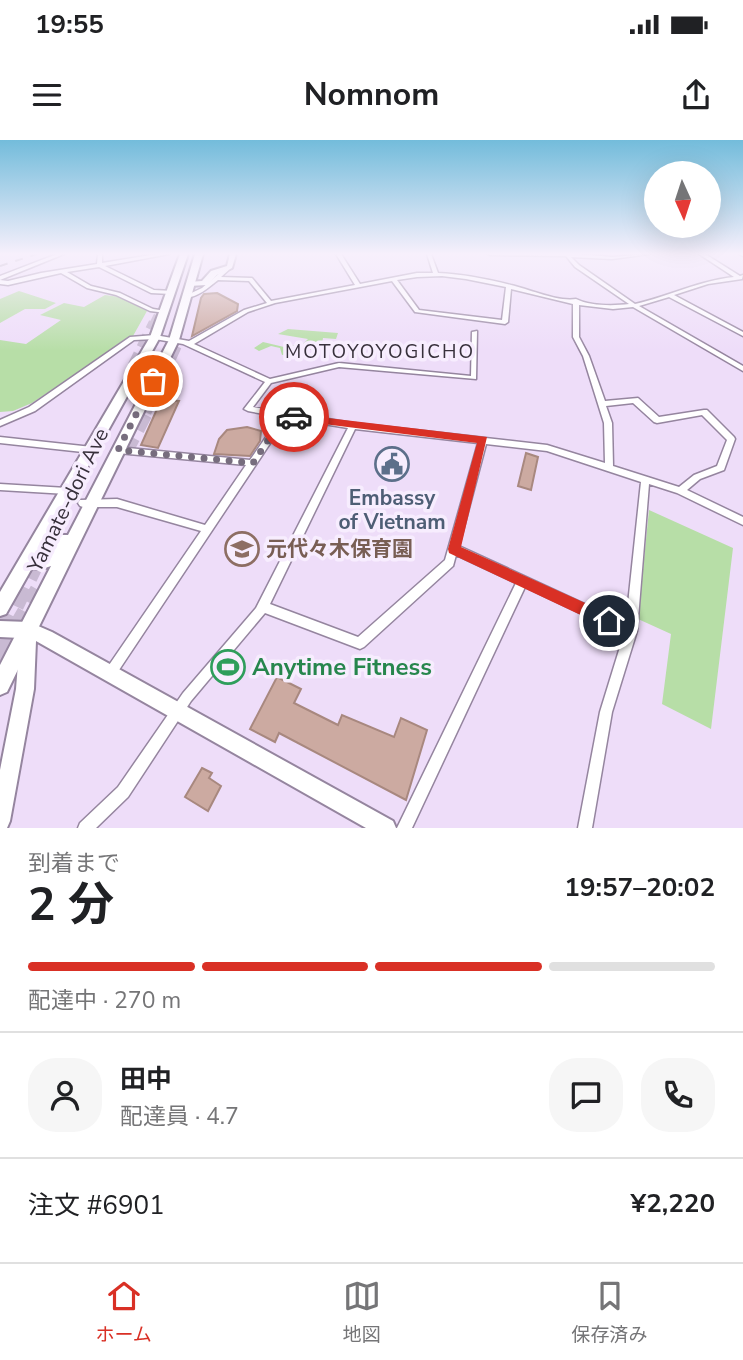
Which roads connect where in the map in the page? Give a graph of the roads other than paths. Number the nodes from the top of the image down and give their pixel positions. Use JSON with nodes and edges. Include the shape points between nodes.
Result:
{"nodes":[{"id":1,"x":87,"y":286,"type":"edge"},
{"id":2,"x":141,"y":286,"type":"edge"},
{"id":3,"x":173,"y":286,"type":"edge"},
{"id":4,"x":190,"y":286,"type":"edge"},
{"id":5,"x":197,"y":286,"type":"edge"},
{"id":6,"x":208,"y":286,"type":"edge"},
{"id":7,"x":256,"y":286,"type":"edge"},
{"id":8,"x":363,"y":286,"type":"edge"},
{"id":9,"x":399,"y":286,"type":"edge"},
{"id":10,"x":509,"y":286,"type":"joint"},
{"id":11,"x":606,"y":286,"type":"edge"},
{"id":12,"x":697,"y":286,"type":"edge"},
{"id":13,"x":359,"y":287,"type":"joint"},
{"id":14,"x":189,"y":290,"type":"junction"},
{"id":15,"x":171,"y":292,"type":"junction"},
{"id":16,"x":671,"y":296,"type":"junction"},
{"id":17,"x":576,"y":302,"type":"junction"},
{"id":18,"x":270,"y":303,"type":"junction"},
{"id":19,"x":635,"y":306,"type":"junction"},
{"id":20,"x":164,"y":313,"type":"junction"},
{"id":21,"x":475,"y":332,"type":"dead end"},
{"id":22,"x":743,"y":334,"type":"edge"},
{"id":23,"x":155,"y":337,"type":"junction"},
{"id":24,"x":174,"y":340,"type":"junction"},
{"id":25,"x":189,"y":344,"type":"junction"},
{"id":26,"x":162,"y":364,"type":"junction"},
{"id":27,"x":743,"y":369,"type":"edge"},
{"id":28,"x":269,"y":381,"type":"junction"},
{"id":29,"x":603,"y":404,"type":"junction"},
{"id":30,"x":115,"y":408,"type":"junction"},
{"id":31,"x":284,"y":416,"type":"junction"},
{"id":32,"x":5,"y":417,"type":"edge"},
{"id":33,"x":0,"y":423,"type":"edge"},
{"id":34,"x":354,"y":426,"type":"junction"},
{"id":35,"x":0,"y":440,"type":"edge"},
{"id":36,"x":483,"y":440,"type":"junction"},
{"id":37,"x":92,"y":450,"type":"junction"},
{"id":38,"x":115,"y":456,"type":"junction"},
{"id":39,"x":253,"y":463,"type":"junction"},
{"id":40,"x":609,"y":470,"type":"junction"},
{"id":41,"x":645,"y":481,"type":"junction"},
{"id":42,"x":0,"y":487,"type":"edge"},
{"id":43,"x":67,"y":491,"type":"junction"},
{"id":44,"x":680,"y":491,"type":"junction"},
{"id":45,"x":87,"y":503,"type":"junction"},
{"id":46,"x":743,"y":522,"type":"edge"},
{"id":47,"x":207,"y":529,"type":"junction"},
{"id":48,"x":454,"y":549,"type":"junction"},
{"id":49,"x":29,"y":555,"type":"junction"},
{"id":50,"x":522,"y":581,"type":"junction"},
{"id":51,"x":263,"y":607,"type":"junction"},
{"id":52,"x":0,"y":608,"type":"edge"},
{"id":53,"x":0,"y":629,"type":"edge"},
{"id":54,"x":29,"y":630,"type":"junction"},
{"id":55,"x":631,"y":631,"type":"junction"},
{"id":56,"x":111,"y":673,"type":"junction"},
{"id":57,"x":0,"y":685,"type":"edge"},
{"id":58,"x":178,"y":711,"type":"junction"},
{"id":59,"x":0,"y":821,"type":"edge"},
{"id":60,"x":85,"y":828,"type":"edge"},
{"id":61,"x":386,"y":828,"type":"edge"},
{"id":62,"x":404,"y":828,"type":"edge"},
{"id":63,"x":585,"y":828,"type":"edge"}],
"edges":[{"from":1,"to":20,"type":"street"},
{"from":2,"to":15,"type":"street"},
{"from":3,"to":15,"type":"main road","name":"Yamate-dori Ave"},
{"from":4,"to":14,"type":"main road","name":"Yamate-dori Ave"},
{"from":5,"to":14,"type":"street"},
{"from":6,"to":14,"type":"street"},
{"from":7,"to":18,"type":"street"},
{"from":8,"to":13,"type":"street"},
{"from":9,"to":10,"type":"street","via":[[417,311],[505,322]]},
{"from":10,"to":17,"type":"street"},
{"from":11,"to":19,"type":"street"},
{"from":12,"to":16,"type":"street"},
{"from":13,"to":18,"type":"street"},
{"from":14,"to":24,"type":"main road","name":"Yamate-dori Ave"},
{"from":15,"to":20,"type":"main road","name":"Yamate-dori Ave"},
{"from":16,"to":19,"type":"street"},
{"from":16,"to":22,"type":"street"},
{"from":17,"to":19,"type":"street"},
{"from":17,"to":29,"type":"street","via":[[576,337]]},
{"from":18,"to":25,"type":"street","via":[[246,311]]},
{"from":19,"to":27,"type":"street"},
{"from":20,"to":23,"type":"main road","name":"Yamate-dori Ave"},
{"from":21,"to":28,"type":"street","via":[[474,377],[339,365]]},
{"from":23,"to":24,"type":"street"},
{"from":23,"to":30,"type":"main road","name":"Yamate-dori Ave"},
{"from":23,"to":32,"type":"street","via":[[132,338],[32,409]]},
{"from":24,"to":25,"type":"street"},
{"from":24,"to":26,"type":"main road","name":"Yamate-dori Ave"},
{"from":25,"to":28,"type":"street"},
{"from":26,"to":30,"type":"main road","via":[[148,363]]},
{"from":26,"to":38,"type":"main road","name":"Yamate-dori Ave"},
{"from":28,"to":31,"type":"street","via":[[248,410]]},
{"from":29,"to":40,"type":"street"},
{"from":29,"to":44,"type":"street","via":[[635,400],[656,420],[704,412],[731,439],[721,468],[697,477]]},
{"from":30,"to":37,"type":"main road","name":"Yamate-dori Ave"},
{"from":31,"to":34,"type":"street"},
{"from":31,"to":39,"type":"street"},
{"from":32,"to":33,"type":"street"},
{"from":34,"to":36,"type":"street"},
{"from":34,"to":51,"type":"street"},
{"from":35,"to":37,"type":"street"},
{"from":36,"to":40,"type":"street","via":[[547,448]]},
{"from":36,"to":48,"type":"street"},
{"from":37,"to":43,"type":"main road","name":"Yamate-dori Ave"},
{"from":38,"to":39,"type":"street"},
{"from":38,"to":45,"type":"main road","name":"Yamate-dori Ave"},
{"from":39,"to":47,"type":"street"},
{"from":40,"to":41,"type":"street"},
{"from":41,"to":44,"type":"street"},
{"from":41,"to":55,"type":"street"},
{"from":42,"to":43,"type":"street"},
{"from":43,"to":49,"type":"main road","name":"Yamate-dori Ave"},
{"from":44,"to":46,"type":"street"},
{"from":45,"to":47,"type":"street","via":[[117,503]]},
{"from":45,"to":49,"type":"main road","via":[[53,558],[36,562]]},
{"from":45,"to":54,"type":"main road","name":"Yamate-dori Ave"},
{"from":47,"to":56,"type":"street"},
{"from":48,"to":50,"type":"street"},
{"from":48,"to":51,"type":"street","via":[[449,564],[360,643]]},
{"from":49,"to":52,"type":"main road","name":"Yamate-dori Ave"},
{"from":50,"to":55,"type":"street"},
{"from":50,"to":62,"type":"street"},
{"from":51,"to":58,"type":"street"},
{"from":53,"to":54,"type":"street"},
{"from":54,"to":56,"type":"street"},
{"from":54,"to":57,"type":"main road","name":"Yamate-dori Ave"},
{"from":54,"to":59,"type":"street","via":[[25,689]]},
{"from":55,"to":63,"type":"street","via":[[606,712]]},
{"from":56,"to":58,"type":"street"},
{"from":58,"to":60,"type":"street","via":[[123,792]]},
{"from":58,"to":61,"type":"street"}]}
